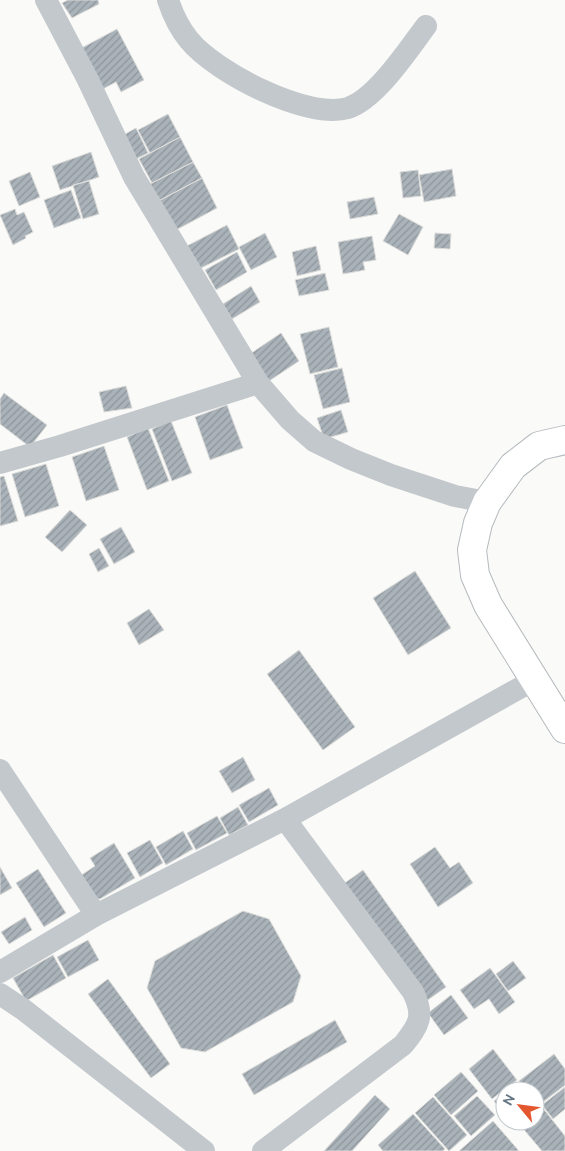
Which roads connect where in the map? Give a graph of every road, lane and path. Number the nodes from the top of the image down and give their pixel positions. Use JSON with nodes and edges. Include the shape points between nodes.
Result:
{"nodes":[{"id":1,"x":46,"y":0,"type":"edge"},
{"id":2,"x":168,"y":0,"type":"edge"},
{"id":3,"x":426,"y":26,"type":"dead end"},
{"id":4,"x":258,"y":383,"type":"junction"},
{"id":5,"x":565,"y":440,"type":"edge"},
{"id":6,"x":0,"y":463,"type":"edge"},
{"id":7,"x":487,"y":502,"type":"junction"},
{"id":8,"x":534,"y":680,"type":"junction"},
{"id":9,"x":565,"y":729,"type":"edge"},
{"id":10,"x":0,"y":770,"type":"edge"},
{"id":11,"x":285,"y":819,"type":"junction"},
{"id":12,"x":96,"y":915,"type":"junction"},
{"id":13,"x":0,"y":972,"type":"edge"},
{"id":14,"x":0,"y":994,"type":"edge"},
{"id":15,"x":204,"y":1151,"type":"edge"},
{"id":16,"x":263,"y":1151,"type":"edge"}],
"edges":[{"from":1,"to":4,"type":"street","via":[[134,177]]},
{"from":2,"to":3,"type":"street","via":[[189,41],[215,64],[294,104],[321,110],[348,108],[370,96]]},
{"from":4,"to":6,"type":"street"},
{"from":4,"to":7,"type":"street","via":[[290,420],[314,441],[391,475],[455,496]]},
{"from":5,"to":7,"type":"main road","via":[[539,446],[513,466]]},
{"from":7,"to":8,"type":"main road","via":[[472,550],[475,575],[488,605]]},
{"from":8,"to":9,"type":"main road"},
{"from":8,"to":11,"type":"street"},
{"from":10,"to":12,"type":"street"},
{"from":11,"to":12,"type":"street"},
{"from":11,"to":16,"type":"street","via":[[414,992],[420,1005],[420,1017],[416,1029],[403,1045]]},
{"from":12,"to":13,"type":"street"},
{"from":14,"to":15,"type":"street"}]}
